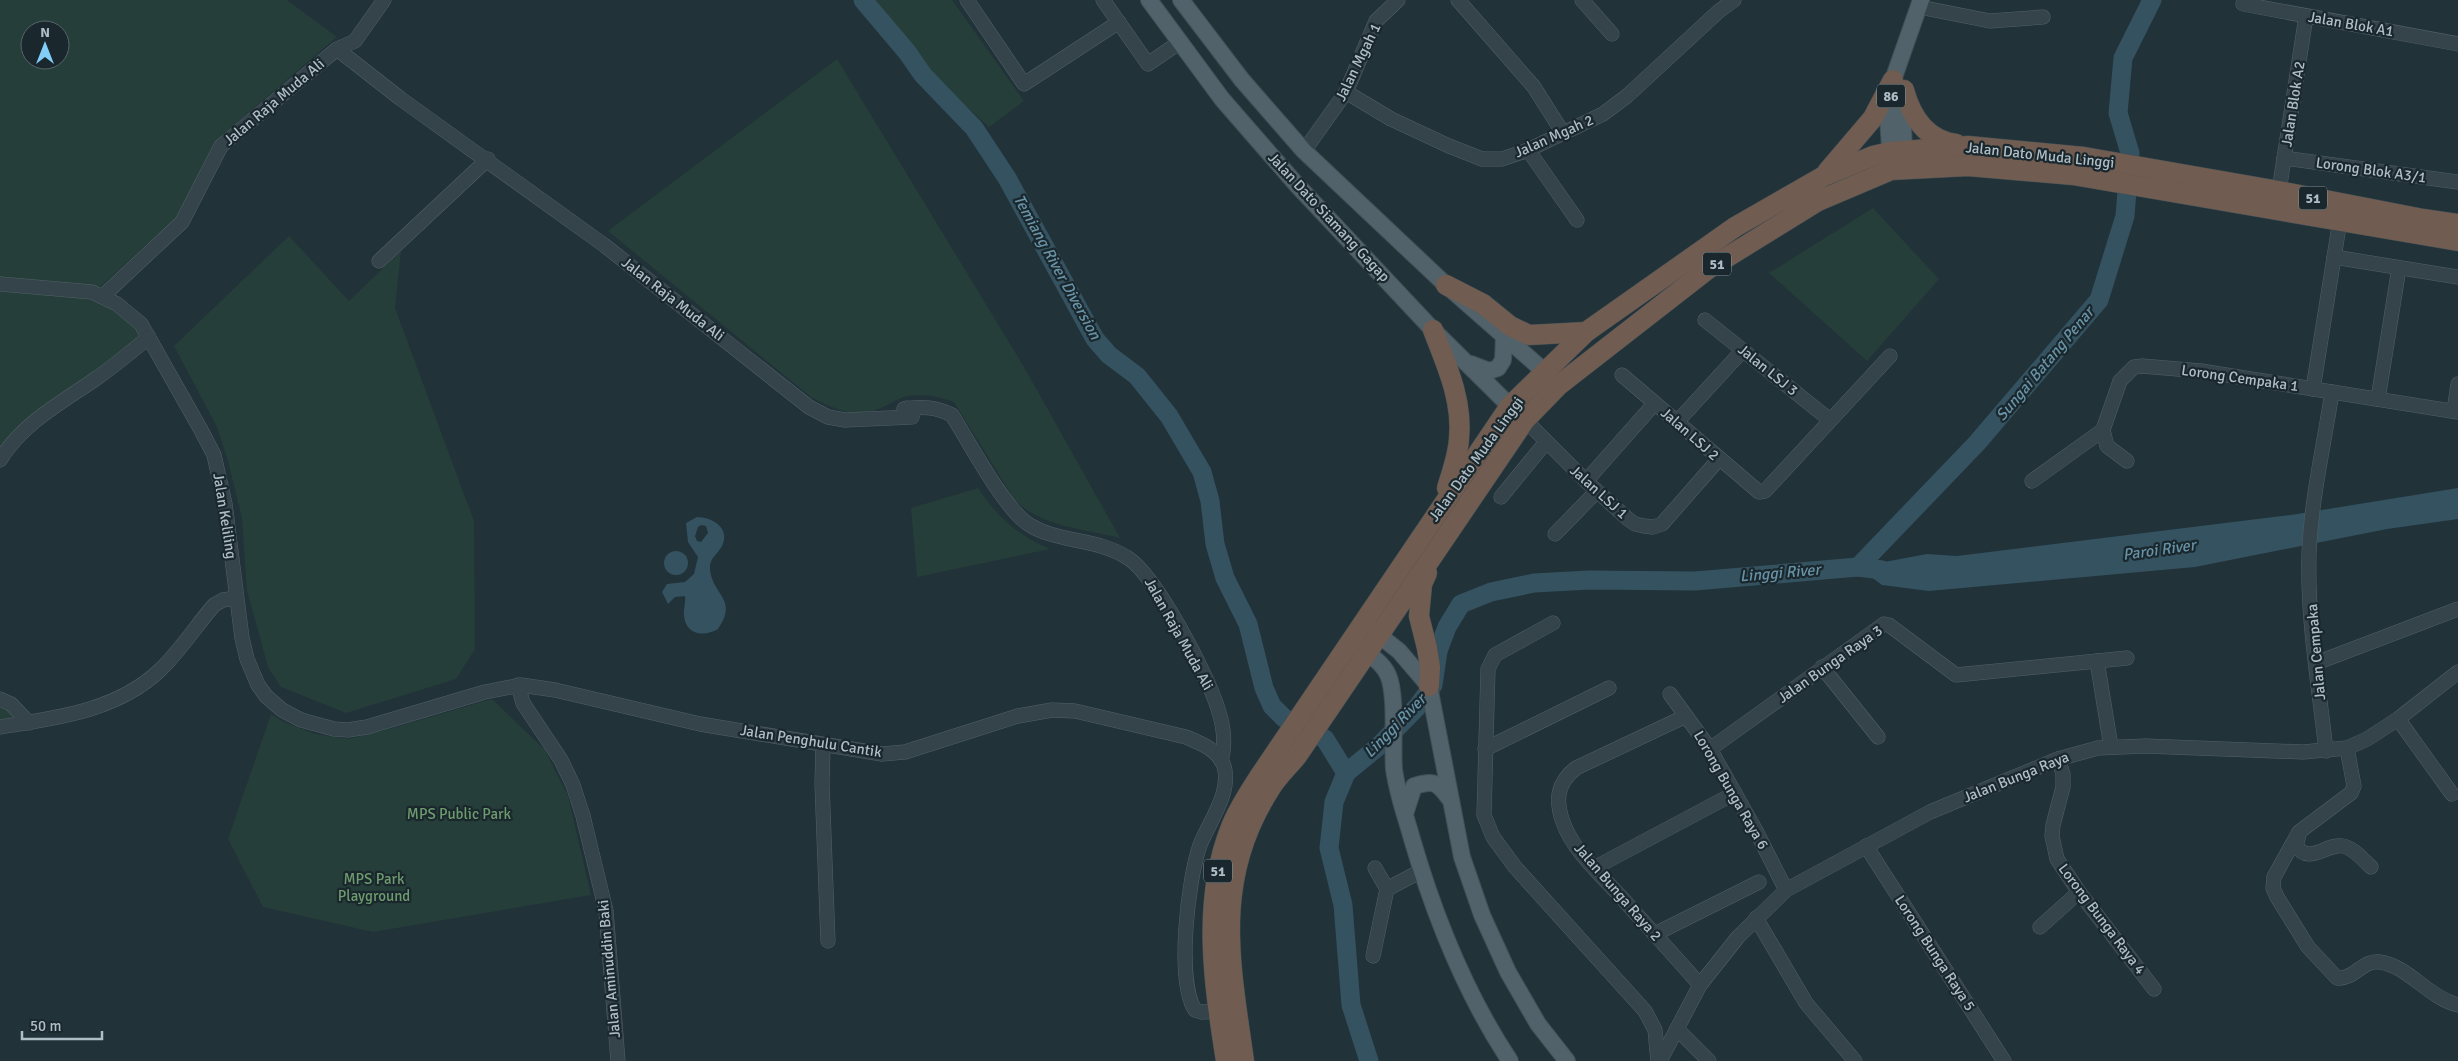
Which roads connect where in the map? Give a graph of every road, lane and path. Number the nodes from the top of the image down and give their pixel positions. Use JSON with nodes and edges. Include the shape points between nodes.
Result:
{"nodes":[{"id":1,"x":384,"y":0,"type":"edge"},
{"id":2,"x":967,"y":0,"type":"edge"},
{"id":3,"x":1102,"y":0,"type":"edge"},
{"id":4,"x":1149,"y":0,"type":"edge"},
{"id":5,"x":1181,"y":0,"type":"edge"},
{"id":6,"x":1398,"y":0,"type":"edge"},
{"id":7,"x":1458,"y":0,"type":"edge"},
{"id":8,"x":1582,"y":0,"type":"edge"},
{"id":9,"x":1734,"y":0,"type":"edge"},
{"id":10,"x":1920,"y":4,"type":"edge"},
{"id":11,"x":2243,"y":4,"type":"dead end"},
{"id":12,"x":1714,"y":5,"type":"edge"},
{"id":13,"x":2306,"y":16,"type":"junction"},
{"id":14,"x":2043,"y":17,"type":"dead end"},
{"id":15,"x":1118,"y":22,"type":"junction"},
{"id":16,"x":1612,"y":34,"type":"dead end"},
{"id":17,"x":1180,"y":42,"type":"junction"},
{"id":18,"x":2458,"y":44,"type":"edge"},
{"id":19,"x":337,"y":49,"type":"junction"},
{"id":20,"x":1898,"y":85,"type":"junction"},
{"id":21,"x":1346,"y":92,"type":"junction"},
{"id":22,"x":1563,"y":133,"type":"junction"},
{"id":23,"x":1968,"y":146,"type":"junction"},
{"id":24,"x":1528,"y":150,"type":"junction"},
{"id":25,"x":1304,"y":151,"type":"junction"},
{"id":26,"x":2284,"y":158,"type":"junction"},
{"id":27,"x":488,"y":159,"type":"junction"},
{"id":28,"x":1898,"y":161,"type":"junction"},
{"id":29,"x":1824,"y":176,"type":"junction"},
{"id":30,"x":2169,"y":181,"type":"junction"},
{"id":31,"x":2458,"y":182,"type":"edge"},
{"id":32,"x":2279,"y":191,"type":"junction"},
{"id":33,"x":1577,"y":220,"type":"dead end"},
{"id":34,"x":2340,"y":220,"type":"junction"},
{"id":35,"x":2457,"y":237,"type":"edge"},
{"id":36,"x":2334,"y":257,"type":"junction"},
{"id":37,"x":379,"y":261,"type":"dead end"},
{"id":38,"x":2399,"y":268,"type":"junction"},
{"id":39,"x":2458,"y":277,"type":"edge"},
{"id":40,"x":0,"y":284,"type":"edge"},
{"id":41,"x":1446,"y":285,"type":"junction"},
{"id":42,"x":103,"y":296,"type":"junction"},
{"id":43,"x":1705,"y":320,"type":"dead end"},
{"id":44,"x":1434,"y":330,"type":"junction"},
{"id":45,"x":1586,"y":332,"type":"junction"},
{"id":46,"x":1504,"y":336,"type":"junction"},
{"id":47,"x":149,"y":337,"type":"junction"},
{"id":48,"x":1743,"y":350,"type":"junction"},
{"id":49,"x":1890,"y":356,"type":"dead end"},
{"id":50,"x":1466,"y":362,"type":"junction"},
{"id":51,"x":1545,"y":371,"type":"junction"},
{"id":52,"x":1622,"y":375,"type":"dead end"},
{"id":53,"x":2458,"y":384,"type":"edge"},
{"id":54,"x":1560,"y":386,"type":"junction"},
{"id":55,"x":2313,"y":389,"type":"junction"},
{"id":56,"x":2332,"y":392,"type":"junction"},
{"id":57,"x":2378,"y":399,"type":"junction"},
{"id":58,"x":1654,"y":403,"type":"junction"},
{"id":59,"x":1510,"y":406,"type":"junction"},
{"id":60,"x":2456,"y":412,"type":"edge"},
{"id":61,"x":1525,"y":420,"type":"junction"},
{"id":62,"x":1830,"y":420,"type":"junction"},
{"id":63,"x":1677,"y":422,"type":"junction"},
{"id":64,"x":2102,"y":430,"type":"junction"},
{"id":65,"x":1546,"y":442,"type":"junction"},
{"id":66,"x":1719,"y":459,"type":"junction"},
{"id":67,"x":0,"y":460,"type":"edge"},
{"id":68,"x":2128,"y":461,"type":"dead end"},
{"id":69,"x":1586,"y":481,"type":"junction"},
{"id":70,"x":2032,"y":481,"type":"dead end"},
{"id":71,"x":1597,"y":491,"type":"junction"},
{"id":72,"x":1501,"y":497,"type":"dead end"},
{"id":73,"x":1443,"y":504,"type":"junction"},
{"id":74,"x":1555,"y":534,"type":"dead end"},
{"id":75,"x":1434,"y":555,"type":"junction"},
{"id":76,"x":236,"y":598,"type":"junction"},
{"id":77,"x":2458,"y":609,"type":"edge"},
{"id":78,"x":1553,"y":623,"type":"dead end"},
{"id":79,"x":1372,"y":629,"type":"junction"},
{"id":80,"x":1359,"y":648,"type":"junction"},
{"id":81,"x":2127,"y":658,"type":"dead end"},
{"id":82,"x":2097,"y":661,"type":"junction"},
{"id":83,"x":2316,"y":663,"type":"junction"},
{"id":84,"x":1822,"y":667,"type":"junction"},
{"id":85,"x":2458,"y":672,"type":"edge"},
{"id":86,"x":518,"y":685,"type":"junction"},
{"id":87,"x":1429,"y":686,"type":"junction"},
{"id":88,"x":1609,"y":688,"type":"dead end"},
{"id":89,"x":1670,"y":694,"type":"dead end"},
{"id":90,"x":0,"y":699,"type":"edge"},
{"id":91,"x":1686,"y":716,"type":"junction"},
{"id":92,"x":2398,"y":719,"type":"junction"},
{"id":93,"x":29,"y":722,"type":"junction"},
{"id":94,"x":0,"y":727,"type":"edge"},
{"id":95,"x":1878,"y":737,"type":"dead end"},
{"id":96,"x":823,"y":745,"type":"junction"},
{"id":97,"x":2111,"y":747,"type":"junction"},
{"id":98,"x":2347,"y":748,"type":"junction"},
{"id":99,"x":1485,"y":749,"type":"junction"},
{"id":100,"x":1710,"y":749,"type":"junction"},
{"id":101,"x":2326,"y":751,"type":"junction"},
{"id":102,"x":2058,"y":759,"type":"junction"},
{"id":103,"x":1221,"y":761,"type":"junction"},
{"id":104,"x":1735,"y":793,"type":"junction"},
{"id":105,"x":2452,"y":794,"type":"dead end"},
{"id":106,"x":1449,"y":798,"type":"junction"},
{"id":107,"x":1405,"y":814,"type":"junction"},
{"id":108,"x":2299,"y":832,"type":"junction"},
{"id":109,"x":1866,"y":846,"type":"junction"},
{"id":110,"x":2371,"y":867,"type":"dead end"},
{"id":111,"x":1375,"y":868,"type":"dead end"},
{"id":112,"x":1594,"y":868,"type":"junction"},
{"id":113,"x":1421,"y":871,"type":"junction"},
{"id":114,"x":1759,"y":882,"type":"dead end"},
{"id":115,"x":1387,"y":889,"type":"junction"},
{"id":116,"x":1786,"y":890,"type":"junction"},
{"id":117,"x":2079,"y":892,"type":"junction"},
{"id":118,"x":1756,"y":918,"type":"junction"},
{"id":119,"x":2040,"y":927,"type":"dead end"},
{"id":120,"x":1654,"y":934,"type":"junction"},
{"id":121,"x":828,"y":941,"type":"dead end"},
{"id":122,"x":1373,"y":956,"type":"dead end"},
{"id":123,"x":1700,"y":985,"type":"junction"},
{"id":124,"x":2154,"y":989,"type":"dead end"},
{"id":125,"x":2458,"y":1005,"type":"edge"},
{"id":126,"x":1228,"y":1011,"type":"junction"},
{"id":127,"x":1677,"y":1029,"type":"junction"},
{"id":128,"x":618,"y":1061,"type":"edge"},
{"id":129,"x":1226,"y":1061,"type":"edge"},
{"id":130,"x":1244,"y":1061,"type":"edge"},
{"id":131,"x":1510,"y":1061,"type":"edge"},
{"id":132,"x":1567,"y":1061,"type":"edge"},
{"id":133,"x":1659,"y":1061,"type":"edge"},
{"id":134,"x":1709,"y":1061,"type":"edge"},
{"id":135,"x":1855,"y":1061,"type":"edge"},
{"id":136,"x":2004,"y":1061,"type":"edge"}],
"edges":[{"from":1,"to":19,"type":"street","name":"Jalan Raja Muda Ali","via":[[356,41]]},
{"from":2,"to":15,"type":"street","via":[[1024,84]]},
{"from":3,"to":15,"type":"street"},
{"from":4,"to":17,"type":"main road","name":"Jalan Dato Siamang Gagap"},
{"from":5,"to":25,"type":"main road","name":"Jalan Dato Siamang Gagap"},
{"from":6,"to":21,"type":"street","name":"Jalan Mgah 1","via":[[1376,21]]},
{"from":7,"to":22,"type":"street","via":[[1538,92]]},
{"from":8,"to":16,"type":"street"},
{"from":9,"to":12,"type":"street","name":"Jalan Mgah 2"},
{"from":10,"to":14,"type":"street","via":[[1990,21]]},
{"from":10,"to":20,"type":"main road","number":"86","via":[[1906,43]]},
{"from":11,"to":13,"type":"street","name":"Jalan Blok A1"},
{"from":12,"to":22,"type":"street","name":"Jalan Mgah 2","via":[[1627,96],[1603,114]]},
{"from":13,"to":18,"type":"street","name":"Jalan Blok A1"},
{"from":13,"to":26,"type":"street","name":"Jalan Blok A2"},
{"from":15,"to":17,"type":"street","via":[[1148,64]]},
{"from":17,"to":44,"type":"main road","name":"Jalan Dato Siamang Gagap","via":[[1222,99],[1289,176]]},
{"from":19,"to":27,"type":"street","name":"Jalan Raja Muda Ali","via":[[401,99]]},
{"from":19,"to":42,"type":"street","name":"Jalan Raja Muda Ali","via":[[221,146],[182,222]]},
{"from":20,"to":23,"type":"highway","via":[[1918,124],[1933,136]]},
{"from":20,"to":28,"type":"main road","number":"86","via":[[1888,118]]},
{"from":20,"to":29,"type":"highway"},
{"from":21,"to":24,"type":"street","name":"Jalan Mgah 2","via":[[1391,119],[1482,159],[1502,159]]},
{"from":21,"to":25,"type":"street","name":"Jalan Mgah 1"},
{"from":22,"to":24,"type":"street","name":"Jalan Mgah 2"},
{"from":23,"to":28,"type":"highway","name":"Jalan Dato Muda Linggi","number":"51"},
{"from":23,"to":30,"type":"highway","name":"Jalan Dato Muda Linggi","number":"51","via":[[2084,157]]},
{"from":24,"to":33,"type":"street"},
{"from":25,"to":41,"type":"main road","name":"Jalan Dato Siamang Gagap"},
{"from":26,"to":31,"type":"street","name":"Lorong Blok A3/1"},
{"from":26,"to":32,"type":"street","name":"Jalan Blok A2"},
{"from":27,"to":37,"type":"street"},
{"from":27,"to":103,"type":"street","name":"Jalan Raja Muda Ali","via":[[604,245],[809,407],[828,417],[845,420],[912,417],[914,410],[907,408],[920,406],[940,409],[952,415],[1007,503],[1027,523],[1046,532],[1104,546],[1128,558],[1145,572],[1209,684],[1223,726],[1225,745]]},
{"from":28,"to":29,"type":"highway","name":"Jalan Dato Muda Linggi","number":"51","via":[[1873,156]]},
{"from":28,"to":30,"type":"highway","name":"Jalan Dato Muda Linggi","number":"51"},
{"from":28,"to":54,"type":"highway","name":"Jalan Dato Muda Linggi","number":"51","via":[[1818,202],[1708,270]]},
{"from":29,"to":45,"type":"highway","name":"Jalan Dato Muda Linggi","number":"51","via":[[1751,217]]},
{"from":30,"to":32,"type":"highway","name":"Jalan Dato Muda Linggi","number":"51"},
{"from":30,"to":34,"type":"highway","name":"Jalan Dato Muda Linggi","number":"51"},
{"from":32,"to":35,"type":"highway","name":"Jalan Dato Muda Linggi","number":"51","via":[[2422,220]]},
{"from":34,"to":35,"type":"highway","name":"Jalan Dato Muda Linggi","number":"51"},
{"from":34,"to":36,"type":"street"},
{"from":36,"to":38,"type":"street"},
{"from":36,"to":55,"type":"street"},
{"from":38,"to":39,"type":"street"},
{"from":38,"to":57,"type":"street"},
{"from":40,"to":42,"type":"street","name":"Jalan Keliling","via":[[77,290]]},
{"from":41,"to":45,"type":"highway","via":[[1483,304],[1510,326],[1529,335]]},
{"from":41,"to":46,"type":"main road","name":"Jalan Dato Siamang Gagap"},
{"from":42,"to":47,"type":"street","name":"Jalan Keliling","via":[[130,313]]},
{"from":43,"to":48,"type":"street","name":"Jalan LSJ 3"},
{"from":44,"to":50,"type":"main road","name":"Jalan Dato Siamang Gagap"},
{"from":44,"to":73,"type":"highway","via":[[1458,408],[1459,438]]},
{"from":45,"to":51,"type":"highway","name":"Jalan Dato Muda Linggi","number":"51"},
{"from":46,"to":50,"type":"main road","via":[[1503,360],[1498,368],[1489,371]]},
{"from":46,"to":51,"type":"main road","name":"Jalan Dato Siamang Gagap"},
{"from":47,"to":67,"type":"street","via":[[45,412]]},
{"from":47,"to":76,"type":"street","name":"Jalan Keliling","via":[[214,456],[225,504]]},
{"from":48,"to":62,"type":"street","name":"Jalan LSJ 3"},
{"from":48,"to":63,"type":"street"},
{"from":49,"to":62,"type":"street"},
{"from":50,"to":59,"type":"main road","name":"Jalan Dato Siamang Gagap"},
{"from":51,"to":54,"type":"main road","name":"Jalan Dato Siamang Gagap"},
{"from":51,"to":59,"type":"highway","name":"Jalan Dato Muda Linggi","number":"51"},
{"from":52,"to":58,"type":"street","name":"Jalan LSJ 2"},
{"from":53,"to":60,"type":"street"},
{"from":54,"to":61,"type":"highway","name":"Jalan Dato Muda Linggi","number":"51"},
{"from":55,"to":56,"type":"street","name":"Lorong Cempaka 1"},
{"from":55,"to":64,"type":"street","name":"Lorong Cempaka 1","via":[[2202,371],[2134,368],[2120,381]]},
{"from":56,"to":57,"type":"street","name":"Lorong Cempaka 1"},
{"from":56,"to":83,"type":"street","name":"Jalan Cempaka","via":[[2309,553]]},
{"from":57,"to":60,"type":"street","name":"Lorong Cempaka 1"},
{"from":58,"to":63,"type":"street","name":"Jalan LSJ 2"},
{"from":58,"to":69,"type":"street"},
{"from":59,"to":61,"type":"main road","name":"Jalan Dato Siamang Gagap"},
{"from":59,"to":73,"type":"highway","name":"Jalan Dato Muda Linggi","number":"51"},
{"from":61,"to":65,"type":"street","name":"Jalan LSJ 1"},
{"from":61,"to":75,"type":"highway","name":"Jalan Dato Muda Linggi","number":"51"},
{"from":62,"to":66,"type":"street","name":"Jalan LSJ 2","via":[[1770,488],[1759,492]]},
{"from":63,"to":66,"type":"street","name":"Jalan LSJ 2"},
{"from":64,"to":68,"type":"street","via":[[2107,446]]},
{"from":64,"to":70,"type":"street"},
{"from":65,"to":69,"type":"street","name":"Jalan LSJ 1"},
{"from":65,"to":72,"type":"street"},
{"from":66,"to":71,"type":"street","name":"Jalan LSJ 1","via":[[1662,524],[1653,527],[1635,524]]},
{"from":69,"to":71,"type":"street","name":"Jalan LSJ 1"},
{"from":71,"to":74,"type":"street"},
{"from":73,"to":79,"type":"highway","name":"Jalan Dato Muda Linggi","number":"51"},
{"from":75,"to":79,"type":"highway","name":"Jalan Dato Muda Linggi","number":"51"},
{"from":75,"to":87,"type":"highway","via":[[1422,584],[1419,616],[1430,667]]},
{"from":76,"to":86,"type":"street","name":"Jalan Penghulu Cantik","via":[[247,659],[258,685],[282,710],[319,727],[348,730],[367,727]]},
{"from":76,"to":93,"type":"street","via":[[214,605],[161,669],[135,690],[94,708]]},
{"from":77,"to":83,"type":"street"},
{"from":78,"to":99,"type":"street","via":[[1494,656],[1488,669]]},
{"from":79,"to":80,"type":"highway","name":"Jalan Dato Muda Linggi","number":"51"},
{"from":79,"to":87,"type":"main road","via":[[1399,651]]},
{"from":80,"to":107,"type":"main road","via":[[1387,673],[1392,688],[1394,770]]},
{"from":80,"to":126,"type":"highway","name":"Jalan Dato Muda Linggi","number":"51","via":[[1289,751],[1244,802],[1223,852],[1213,924],[1213,967]]},
{"from":81,"to":82,"type":"street","name":"Jalan Bunga Raya 3"},
{"from":82,"to":84,"type":"street","name":"Jalan Bunga Raya 3","via":[[1956,675],[1884,624]]},
{"from":82,"to":97,"type":"street"},
{"from":83,"to":101,"type":"street","name":"Jalan Cempaka"},
{"from":84,"to":95,"type":"street"},
{"from":84,"to":100,"type":"street","name":"Jalan Bunga Raya 3"},
{"from":85,"to":92,"type":"street","name":"Jalan Bunga Raya"},
{"from":86,"to":96,"type":"street","name":"Jalan Penghulu Cantik","via":[[555,690],[700,724]]},
{"from":86,"to":128,"type":"street","name":"Jalan Aminuddin Baki","via":[[523,703],[561,760],[583,816],[606,911]]},
{"from":87,"to":106,"type":"main road"},
{"from":88,"to":99,"type":"street"},
{"from":89,"to":91,"type":"street","name":"Lorong Bunga Raya 6"},
{"from":90,"to":93,"type":"street","via":[[11,704]]},
{"from":91,"to":100,"type":"street","name":"Lorong Bunga Raya 6"},
{"from":91,"to":112,"type":"street","name":"Jalan Bunga Raya 2","via":[[1576,768],[1565,777],[1559,798],[1563,824]]},
{"from":92,"to":98,"type":"street","name":"Jalan Bunga Raya","via":[[2368,739]]},
{"from":92,"to":105,"type":"street"},
{"from":93,"to":94,"type":"street"},
{"from":96,"to":103,"type":"street","name":"Jalan Penghulu Cantik","via":[[882,754],[905,752],[1018,716],[1052,710],[1075,711],[1186,738],[1202,743]]},
{"from":96,"to":121,"type":"street"},
{"from":97,"to":101,"type":"street","name":"Jalan Bunga Raya"},
{"from":97,"to":102,"type":"street","name":"Jalan Bunga Raya"},
{"from":98,"to":101,"type":"street","name":"Jalan Bunga Raya"},
{"from":98,"to":108,"type":"street","via":[[2354,786],[2351,793]]},
{"from":99,"to":133,"type":"street","via":[[1484,815],[1492,837],[1645,1011],[1655,1030]]},
{"from":100,"to":104,"type":"street","name":"Lorong Bunga Raya 6"},
{"from":102,"to":109,"type":"street","name":"Jalan Bunga Raya","via":[[1930,812]]},
{"from":102,"to":117,"type":"street","name":"Lorong Bunga Raya 4","via":[[2063,787],[2052,836],[2057,860]]},
{"from":103,"to":126,"type":"street","via":[[1226,778],[1222,796],[1194,865],[1186,909],[1189,997],[1195,1010]]},
{"from":104,"to":112,"type":"street"},
{"from":104,"to":116,"type":"street","name":"Lorong Bunga Raya 6"},
{"from":106,"to":107,"type":"main road","via":[[1439,785],[1432,782],[1414,786]]},
{"from":106,"to":132,"type":"main road","via":[[1462,857],[1500,956],[1538,1024]]},
{"from":107,"to":113,"type":"main road"},
{"from":108,"to":110,"type":"street","via":[[2296,845],[2299,851],[2318,853],[2342,846],[2351,849]]},
{"from":108,"to":125,"type":"street","via":[[2274,876],[2273,888],[2308,947],[2337,978],[2349,977],[2368,963],[2379,961],[2445,1002]]},
{"from":109,"to":116,"type":"street","name":"Jalan Bunga Raya"},
{"from":109,"to":136,"type":"street","name":"Lorong Bunga Raya 5"},
{"from":111,"to":115,"type":"street"},
{"from":112,"to":120,"type":"street","name":"Jalan Bunga Raya 2"},
{"from":113,"to":115,"type":"street"},
{"from":113,"to":131,"type":"main road","via":[[1458,967],[1487,1026]]},
{"from":114,"to":120,"type":"street"},
{"from":115,"to":122,"type":"street"},
{"from":116,"to":118,"type":"street","name":"Jalan Bunga Raya"},
{"from":117,"to":119,"type":"street"},
{"from":117,"to":124,"type":"street","name":"Lorong Bunga Raya 4"},
{"from":118,"to":123,"type":"street","name":"Jalan Bunga Raya"},
{"from":118,"to":135,"type":"street","via":[[1806,1003]]},
{"from":120,"to":123,"type":"street","name":"Jalan Bunga Raya 2"},
{"from":123,"to":127,"type":"street","name":"Jalan Bunga Raya"},
{"from":126,"to":129,"type":"highway","name":"Jalan Dato Muda Linggi","number":"51"},
{"from":126,"to":130,"type":"highway","name":"Jalan Dato Muda Linggi","number":"51"},
{"from":127,"to":133,"type":"street","name":"Jalan Bunga Raya"},
{"from":127,"to":134,"type":"street"}]}
